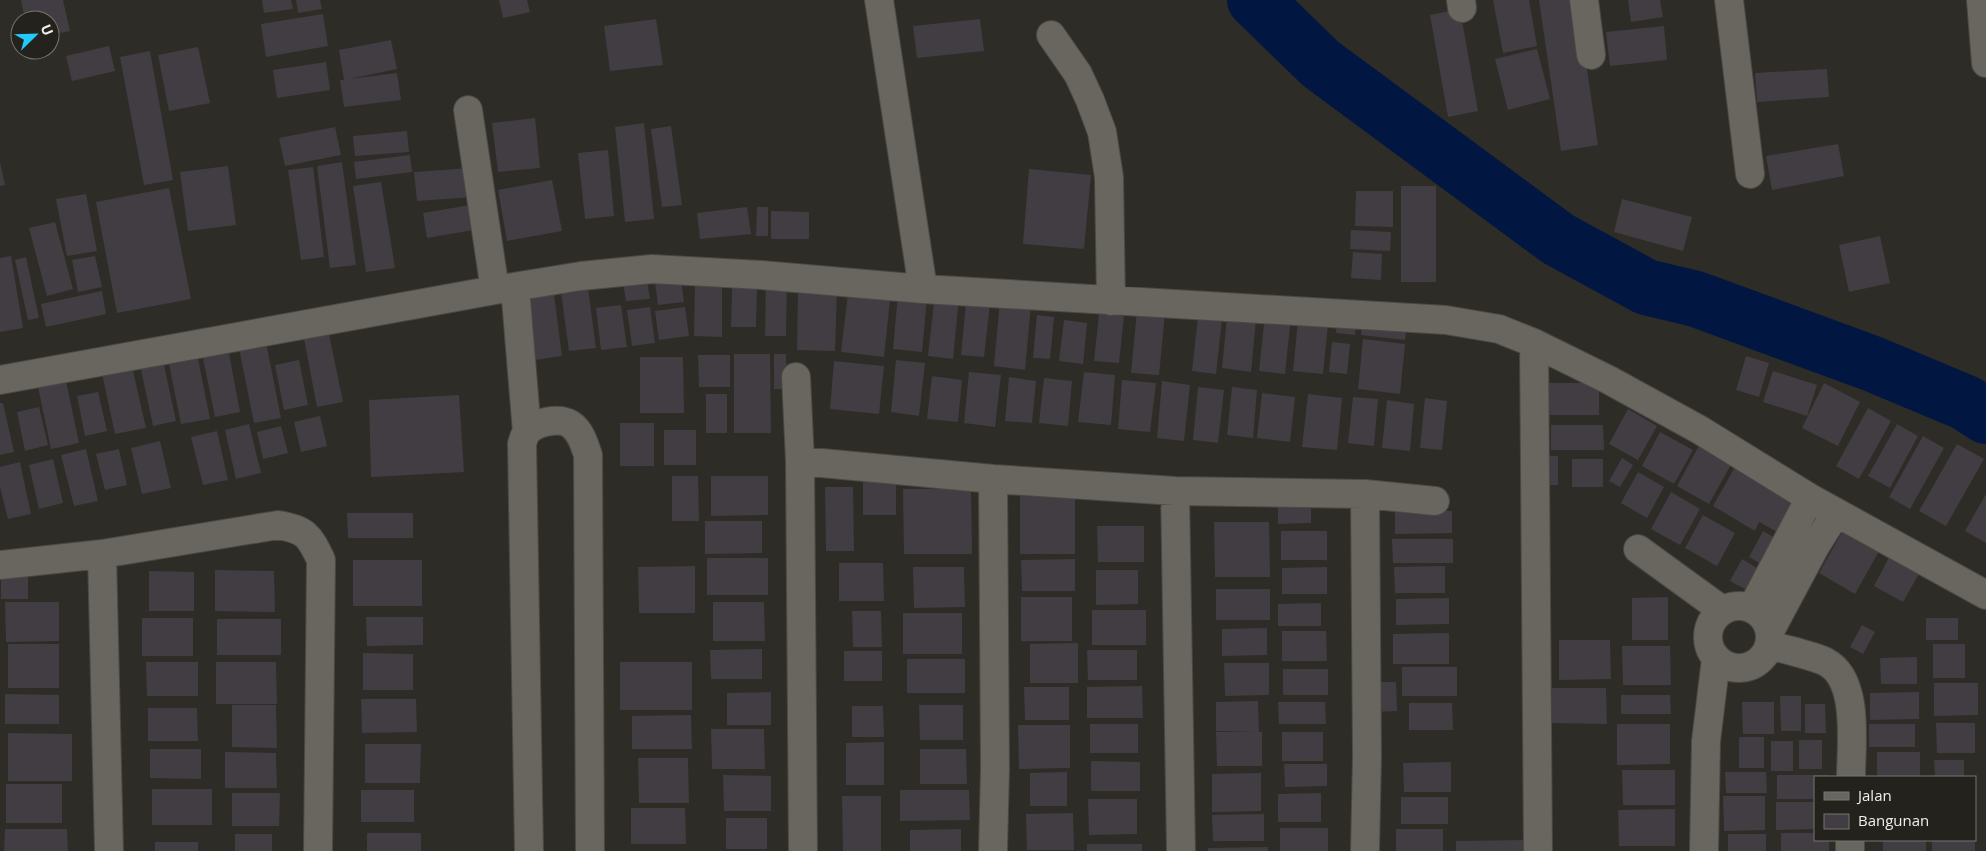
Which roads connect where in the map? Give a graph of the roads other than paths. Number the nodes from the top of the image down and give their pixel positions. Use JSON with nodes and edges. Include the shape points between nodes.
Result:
{"nodes":[{"id":1,"x":879,"y":0,"type":"edge"},
{"id":2,"x":1584,"y":0,"type":"edge"},
{"id":3,"x":1729,"y":0,"type":"edge"},
{"id":4,"x":1980,"y":0,"type":"edge"},
{"id":5,"x":1051,"y":35,"type":"dead end"},
{"id":6,"x":1591,"y":55,"type":"dead end"},
{"id":7,"x":1986,"y":63,"type":"edge"},
{"id":8,"x":468,"y":110,"type":"dead end"},
{"id":9,"x":1750,"y":174,"type":"dead end"},
{"id":10,"x":505,"y":289,"type":"junction"},
{"id":11,"x":923,"y":289,"type":"junction"},
{"id":12,"x":1111,"y":301,"type":"junction"},
{"id":13,"x":1534,"y":343,"type":"junction"},
{"id":14,"x":796,"y":377,"type":"dead end"},
{"id":15,"x":0,"y":380,"type":"edge"},
{"id":16,"x":527,"y":432,"type":"junction"},
{"id":17,"x":800,"y":461,"type":"junction"},
{"id":18,"x":993,"y":479,"type":"junction"},
{"id":19,"x":1175,"y":491,"type":"junction"},
{"id":20,"x":1364,"y":494,"type":"junction"},
{"id":21,"x":1810,"y":498,"type":"junction"},
{"id":22,"x":1435,"y":502,"type":"dead end"},
{"id":23,"x":1836,"y":513,"type":"junction"},
{"id":24,"x":1638,"y":549,"type":"dead end"},
{"id":25,"x":102,"y":554,"type":"junction"},
{"id":26,"x":0,"y":566,"type":"edge"},
{"id":27,"x":1986,"y":595,"type":"edge"},
{"id":28,"x":1752,"y":608,"type":"junction"},
{"id":29,"x":1722,"y":610,"type":"junction"},
{"id":30,"x":1770,"y":638,"type":"junction"},
{"id":31,"x":1716,"y":659,"type":"junction"},
{"id":32,"x":1851,"y":776,"type":"edge"},
{"id":33,"x":109,"y":851,"type":"edge"},
{"id":34,"x":318,"y":851,"type":"edge"},
{"id":35,"x":529,"y":851,"type":"edge"},
{"id":36,"x":590,"y":851,"type":"edge"},
{"id":37,"x":804,"y":851,"type":"edge"},
{"id":38,"x":993,"y":851,"type":"edge"},
{"id":39,"x":1182,"y":851,"type":"edge"},
{"id":40,"x":1365,"y":851,"type":"edge"},
{"id":41,"x":1538,"y":851,"type":"edge"},
{"id":42,"x":1704,"y":851,"type":"edge"}],
"edges":[{"from":1,"to":11,"type":"street"},
{"from":2,"to":6,"type":"street"},
{"from":3,"to":9,"type":"street"},
{"from":4,"to":7,"type":"street"},
{"from":5,"to":12,"type":"street","via":[[1078,74],[1102,132],[1109,176]]},
{"from":8,"to":10,"type":"street"},
{"from":10,"to":11,"type":"street","via":[[581,276],[652,269]]},
{"from":10,"to":15,"type":"street"},
{"from":10,"to":16,"type":"street"},
{"from":11,"to":12,"type":"street"},
{"from":12,"to":13,"type":"street","via":[[1446,320],[1499,329]]},
{"from":13,"to":21,"type":"street","via":[[1700,430]]},
{"from":13,"to":41,"type":"street"},
{"from":14,"to":17,"type":"street"},
{"from":16,"to":35,"type":"street","via":[[520,463]]},
{"from":16,"to":36,"type":"street","via":[[538,424],[569,423],[580,435],[588,455]]},
{"from":17,"to":18,"type":"street"},
{"from":17,"to":37,"type":"street"},
{"from":18,"to":19,"type":"street"},
{"from":18,"to":38,"type":"street"},
{"from":19,"to":20,"type":"street"},
{"from":19,"to":39,"type":"street"},
{"from":20,"to":22,"type":"street"},
{"from":20,"to":40,"type":"street"},
{"from":21,"to":23,"type":"street"},
{"from":21,"to":28,"type":"street"},
{"from":23,"to":27,"type":"street"},
{"from":23,"to":30,"type":"street","via":[[1816,545]]},
{"from":24,"to":29,"type":"street"},
{"from":25,"to":26,"type":"street"},
{"from":25,"to":33,"type":"street"},
{"from":25,"to":34,"type":"street","via":[[278,525],[297,528],[311,539],[321,560]]},
{"from":28,"to":29,"type":"street","via":[[1733,606]]},
{"from":28,"to":30,"type":"street","via":[[1765,618]]},
{"from":29,"to":31,"type":"street","via":[[1712,620],[1708,633],[1709,647]]},
{"from":30,"to":31,"type":"street","via":[[1764,657],[1753,666],[1740,669]]},
{"from":30,"to":32,"type":"street","via":[[1826,662],[1840,674],[1848,691],[1852,717]]},
{"from":31,"to":42,"type":"street","via":[[1706,741]]}]}
